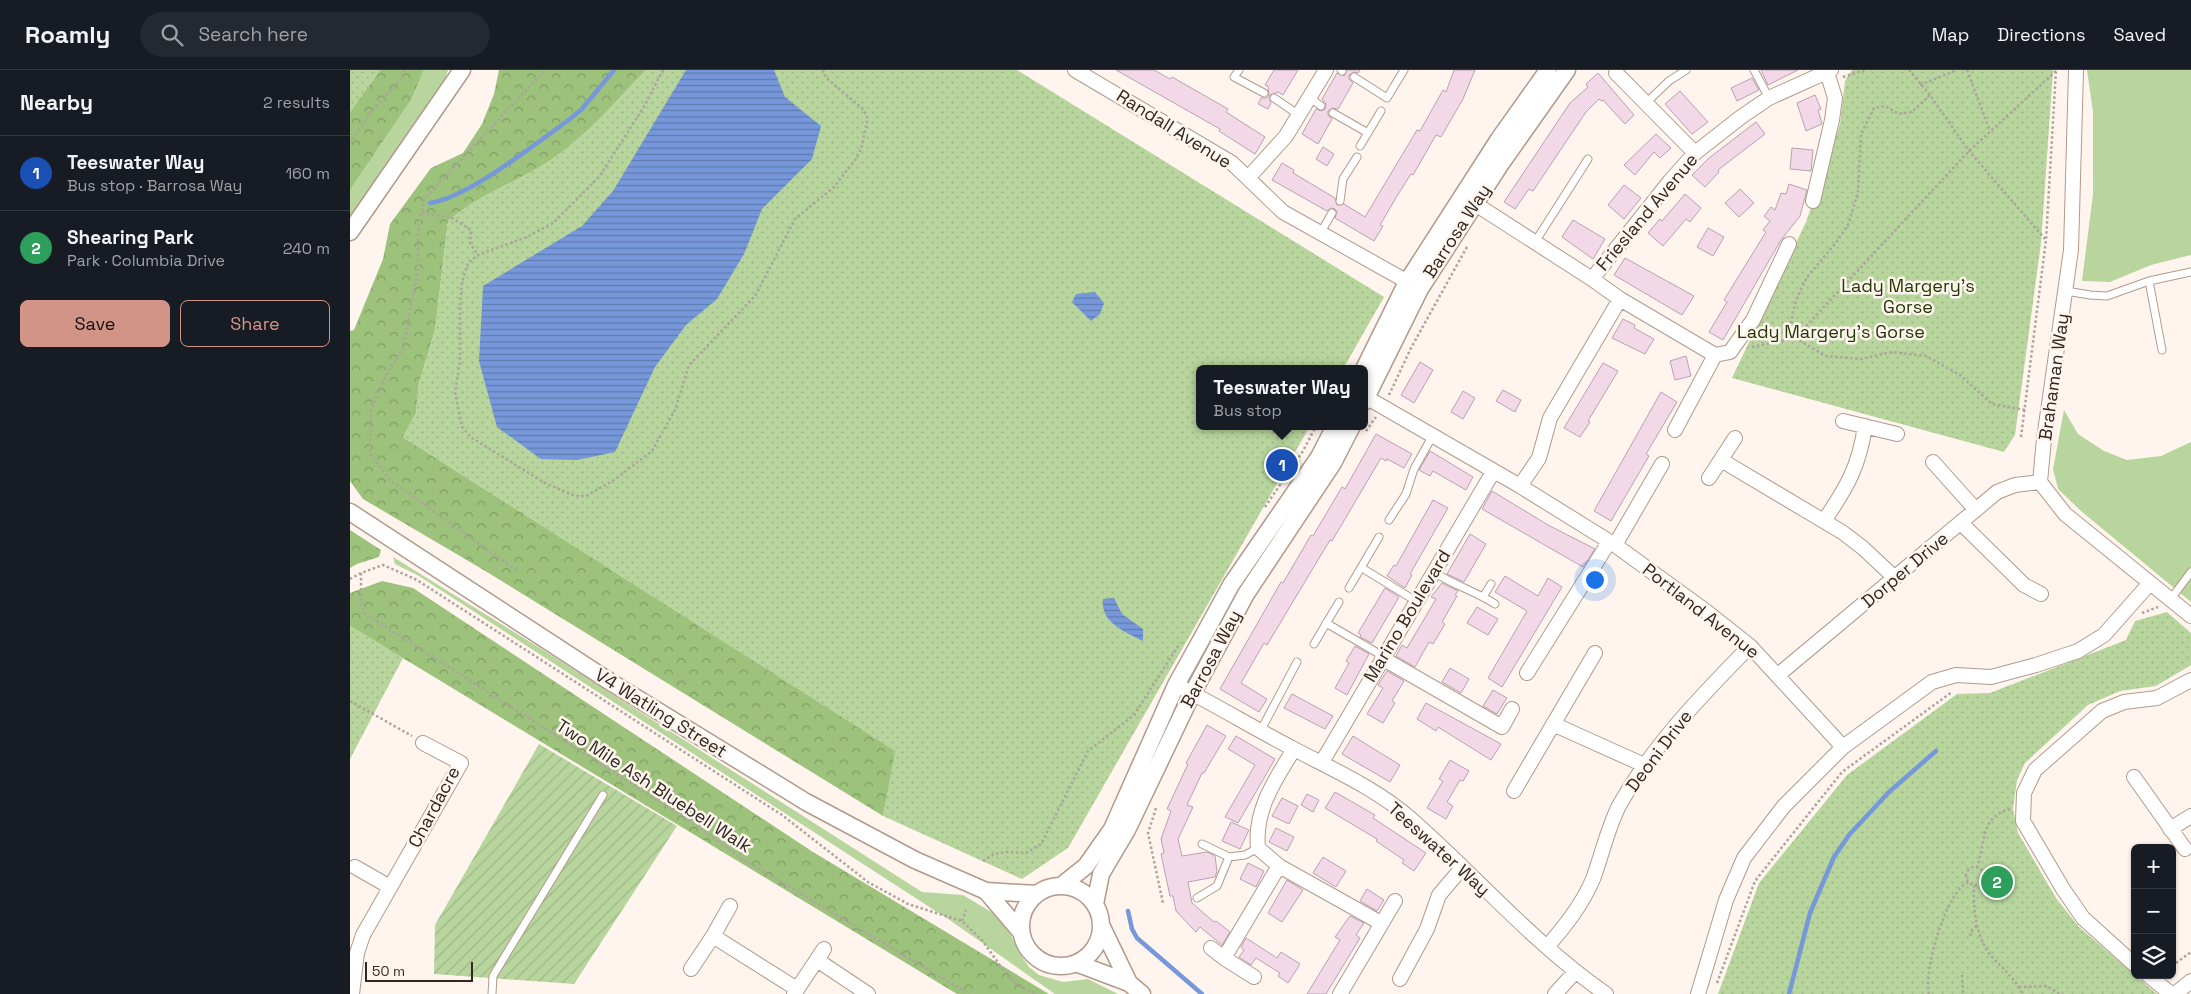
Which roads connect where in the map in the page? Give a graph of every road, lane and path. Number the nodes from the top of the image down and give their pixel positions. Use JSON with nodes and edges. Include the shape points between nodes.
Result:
{"nodes":[{"id":1,"x":405,"y":70,"type":"edge"},
{"id":2,"x":462,"y":70,"type":"edge"},
{"id":3,"x":545,"y":70,"type":"edge"},
{"id":4,"x":663,"y":70,"type":"edge"},
{"id":5,"x":823,"y":70,"type":"edge"},
{"id":6,"x":1075,"y":70,"type":"edge"},
{"id":7,"x":1239,"y":70,"type":"edge"},
{"id":8,"x":1326,"y":70,"type":"edge"},
{"id":9,"x":1404,"y":70,"type":"edge"},
{"id":10,"x":1548,"y":70,"type":"edge"},
{"id":11,"x":1567,"y":70,"type":"edge"},
{"id":12,"x":1686,"y":70,"type":"edge"},
{"id":13,"x":1754,"y":70,"type":"edge"},
{"id":14,"x":1865,"y":70,"type":"edge"},
{"id":15,"x":1909,"y":70,"type":"edge"},
{"id":16,"x":1957,"y":70,"type":"edge"},
{"id":17,"x":1967,"y":70,"type":"edge"},
{"id":18,"x":2056,"y":70,"type":"edge"},
{"id":19,"x":2076,"y":70,"type":"edge"},
{"id":20,"x":1825,"y":72,"type":"edge"},
{"id":21,"x":1616,"y":73,"type":"dead end"},
{"id":22,"x":1095,"y":75,"type":"edge"},
{"id":23,"x":1354,"y":77,"type":"dead end"},
{"id":24,"x":1920,"y":86,"type":"junction"},
{"id":25,"x":1264,"y":93,"type":"dead end"},
{"id":26,"x":1930,"y":95,"type":"junction"},
{"id":27,"x":1309,"y":97,"type":"junction"},
{"id":28,"x":1274,"y":98,"type":"dead end"},
{"id":29,"x":1768,"y":98,"type":"junction"},
{"id":30,"x":1646,"y":103,"type":"junction"},
{"id":31,"x":1321,"y":106,"type":"dead end"},
{"id":32,"x":1381,"y":111,"type":"dead end"},
{"id":33,"x":1333,"y":113,"type":"dead end"},
{"id":34,"x":1299,"y":115,"type":"junction"},
{"id":35,"x":1990,"y":131,"type":"junction"},
{"id":36,"x":1368,"y":133,"type":"junction"},
{"id":37,"x":350,"y":143,"type":"edge"},
{"id":38,"x":1360,"y":146,"type":"dead end"},
{"id":39,"x":1969,"y":152,"type":"junction"},
{"id":40,"x":1695,"y":153,"type":"junction"},
{"id":41,"x":1357,"y":157,"type":"dead end"},
{"id":42,"x":1588,"y":159,"type":"dead end"},
{"id":43,"x":1248,"y":178,"type":"junction"},
{"id":44,"x":1468,"y":199,"type":"junction"},
{"id":45,"x":1340,"y":201,"type":"dead end"},
{"id":46,"x":1813,"y":201,"type":"dead end"},
{"id":47,"x":422,"y":212,"type":"junction"},
{"id":48,"x":1332,"y":214,"type":"dead end"},
{"id":49,"x":350,"y":232,"type":"edge"},
{"id":50,"x":1320,"y":234,"type":"junction"},
{"id":51,"x":2046,"y":240,"type":"junction"},
{"id":52,"x":1535,"y":242,"type":"junction"},
{"id":53,"x":1789,"y":244,"type":"dead end"},
{"id":54,"x":478,"y":255,"type":"junction"},
{"id":55,"x":2191,"y":272,"type":"edge"},
{"id":56,"x":1592,"y":279,"type":"junction"},
{"id":57,"x":2149,"y":281,"type":"junction"},
{"id":58,"x":1413,"y":285,"type":"junction"},
{"id":59,"x":2066,"y":291,"type":"junction"},
{"id":60,"x":1620,"y":299,"type":"junction"},
{"id":61,"x":1788,"y":338,"type":"junction"},
{"id":62,"x":1795,"y":338,"type":"junction"},
{"id":63,"x":2162,"y":350,"type":"dead end"},
{"id":64,"x":1730,"y":352,"type":"junction"},
{"id":65,"x":1715,"y":356,"type":"junction"},
{"id":66,"x":1366,"y":365,"type":"edge"},
{"id":67,"x":1368,"y":391,"type":"edge"},
{"id":68,"x":1368,"y":400,"type":"edge"},
{"id":69,"x":2025,"y":410,"type":"junction"},
{"id":70,"x":1842,"y":421,"type":"dead end"},
{"id":71,"x":1865,"y":426,"type":"junction"},
{"id":72,"x":1314,"y":430,"type":"edge"},
{"id":73,"x":1333,"y":430,"type":"edge"},
{"id":74,"x":1350,"y":430,"type":"edge"},
{"id":75,"x":1675,"y":430,"type":"dead end"},
{"id":76,"x":1897,"y":434,"type":"dead end"},
{"id":77,"x":1433,"y":435,"type":"junction"},
{"id":78,"x":2021,"y":436,"type":"dead end"},
{"id":79,"x":1735,"y":438,"type":"dead end"},
{"id":80,"x":1721,"y":460,"type":"junction"},
{"id":81,"x":1933,"y":462,"type":"dead end"},
{"id":82,"x":1662,"y":464,"type":"dead end"},
{"id":83,"x":1493,"y":472,"type":"junction"},
{"id":84,"x":1710,"y":478,"type":"dead end"},
{"id":85,"x":2040,"y":482,"type":"junction"},
{"id":86,"x":1520,"y":486,"type":"junction"},
{"id":87,"x":1265,"y":507,"type":"dead end"},
{"id":88,"x":1976,"y":510,"type":"junction"},
{"id":89,"x":350,"y":512,"type":"edge"},
{"id":90,"x":1389,"y":520,"type":"dead end"},
{"id":91,"x":1824,"y":521,"type":"junction"},
{"id":92,"x":1961,"y":523,"type":"junction"},
{"id":93,"x":1379,"y":537,"type":"dead end"},
{"id":94,"x":1612,"y":543,"type":"junction"},
{"id":95,"x":1362,"y":568,"type":"junction"},
{"id":96,"x":516,"y":570,"type":"dead end"},
{"id":97,"x":1433,"y":571,"type":"junction"},
{"id":98,"x":2191,"y":572,"type":"edge"},
{"id":99,"x":360,"y":573,"type":"junction"},
{"id":100,"x":1895,"y":578,"type":"junction"},
{"id":101,"x":350,"y":579,"type":"edge"},
{"id":102,"x":2150,"y":583,"type":"junction"},
{"id":103,"x":1491,"y":584,"type":"dead end"},
{"id":104,"x":1349,"y":588,"type":"dead end"},
{"id":105,"x":2041,"y":594,"type":"dead end"},
{"id":106,"x":1484,"y":597,"type":"junction"},
{"id":107,"x":1416,"y":601,"type":"junction"},
{"id":108,"x":1339,"y":602,"type":"dead end"},
{"id":109,"x":2167,"y":602,"type":"junction"},
{"id":110,"x":1495,"y":604,"type":"dead end"},
{"id":111,"x":2140,"y":614,"type":"dead end"},
{"id":112,"x":2191,"y":616,"type":"edge"},
{"id":113,"x":1326,"y":623,"type":"junction"},
{"id":114,"x":1182,"y":640,"type":"dead end"},
{"id":115,"x":1314,"y":644,"type":"dead end"},
{"id":116,"x":1750,"y":646,"type":"junction"},
{"id":117,"x":1595,"y":653,"type":"dead end"},
{"id":118,"x":1382,"y":657,"type":"junction"},
{"id":119,"x":1297,"y":662,"type":"dead end"},
{"id":120,"x":1527,"y":672,"type":"dead end"},
{"id":121,"x":1778,"y":675,"type":"junction"},
{"id":122,"x":2191,"y":680,"type":"edge"},
{"id":123,"x":1176,"y":686,"type":"junction"},
{"id":124,"x":1956,"y":688,"type":"dead end"},
{"id":125,"x":1192,"y":694,"type":"junction"},
{"id":126,"x":350,"y":701,"type":"edge"},
{"id":127,"x":1512,"y":710,"type":"dead end"},
{"id":128,"x":1553,"y":724,"type":"junction"},
{"id":129,"x":1260,"y":730,"type":"junction"},
{"id":130,"x":423,"y":743,"type":"joint"},
{"id":131,"x":1843,"y":747,"type":"junction"},
{"id":132,"x":1294,"y":750,"type":"junction"},
{"id":133,"x":1322,"y":762,"type":"junction"},
{"id":134,"x":1644,"y":765,"type":"junction"},
{"id":135,"x":2134,"y":777,"type":"dead end"},
{"id":136,"x":1514,"y":791,"type":"dead end"},
{"id":137,"x":603,"y":795,"type":"dead end"},
{"id":138,"x":2191,"y":816,"type":"edge"},
{"id":139,"x":2170,"y":828,"type":"junction"},
{"id":140,"x":1148,"y":832,"type":"dead end"},
{"id":141,"x":1202,"y":844,"type":"dead end"},
{"id":142,"x":1258,"y":848,"type":"junction"},
{"id":143,"x":2185,"y":849,"type":"dead end"},
{"id":144,"x":1229,"y":857,"type":"junction"},
{"id":145,"x":983,"y":861,"type":"dead end"},
{"id":146,"x":1279,"y":866,"type":"junction"},
{"id":147,"x":355,"y":867,"type":"dead end"},
{"id":148,"x":1462,"y":868,"type":"junction"},
{"id":149,"x":1969,"y":882,"type":"junction"},
{"id":150,"x":1974,"y":885,"type":"junction"},
{"id":151,"x":1061,"y":886,"type":"junction"},
{"id":152,"x":390,"y":887,"type":"junction"},
{"id":153,"x":986,"y":891,"type":"junction"},
{"id":154,"x":1036,"y":894,"type":"junction"},
{"id":155,"x":1197,"y":898,"type":"dead end"},
{"id":156,"x":1395,"y":901,"type":"dead end"},
{"id":157,"x":1163,"y":903,"type":"dead end"},
{"id":158,"x":1095,"y":904,"type":"junction"},
{"id":159,"x":730,"y":906,"type":"dead end"},
{"id":160,"x":966,"y":910,"type":"dead end"},
{"id":161,"x":962,"y":921,"type":"junction"},
{"id":162,"x":1381,"y":923,"type":"junction"},
{"id":163,"x":1101,"y":925,"type":"junction"},
{"id":164,"x":1978,"y":925,"type":"junction"},
{"id":165,"x":1021,"y":932,"type":"junction"},
{"id":166,"x":713,"y":936,"type":"junction"},
{"id":167,"x":1970,"y":936,"type":"dead end"},
{"id":168,"x":1211,"y":948,"type":"dead end"},
{"id":169,"x":1547,"y":948,"type":"junction"},
{"id":170,"x":2191,"y":952,"type":"edge"},
{"id":171,"x":1224,"y":958,"type":"junction"},
{"id":172,"x":2131,"y":961,"type":"edge"},
{"id":173,"x":1076,"y":963,"type":"junction"},
{"id":174,"x":2176,"y":963,"type":"edge"},
{"id":175,"x":692,"y":969,"type":"dead end"},
{"id":176,"x":1575,"y":972,"type":"junction"},
{"id":177,"x":1962,"y":975,"type":"dead end"},
{"id":178,"x":1254,"y":976,"type":"dead end"},
{"id":179,"x":1400,"y":979,"type":"dead end"},
{"id":180,"x":2153,"y":979,"type":"edge"},
{"id":181,"x":2191,"y":981,"type":"edge"},
{"id":182,"x":1129,"y":983,"type":"junction"},
{"id":183,"x":1716,"y":985,"type":"dead end"},
{"id":184,"x":2019,"y":987,"type":"junction"},
{"id":185,"x":795,"y":992,"type":"edge"},
{"id":186,"x":352,"y":994,"type":"edge"},
{"id":187,"x":492,"y":994,"type":"edge"},
{"id":188,"x":868,"y":994,"type":"edge"},
{"id":189,"x":969,"y":994,"type":"edge"},
{"id":190,"x":1037,"y":994,"type":"edge"},
{"id":191,"x":1142,"y":994,"type":"edge"},
{"id":192,"x":1340,"y":994,"type":"edge"},
{"id":193,"x":1555,"y":994,"type":"edge"},
{"id":194,"x":1606,"y":994,"type":"edge"},
{"id":195,"x":1698,"y":994,"type":"edge"},
{"id":196,"x":1929,"y":994,"type":"edge"},
{"id":197,"x":1963,"y":994,"type":"edge"},
{"id":198,"x":2022,"y":994,"type":"edge"},
{"id":199,"x":2060,"y":994,"type":"edge"},
{"id":200,"x":2171,"y":994,"type":"edge"},
{"id":201,"x":2175,"y":994,"type":"edge"}],
"edges":[{"from":1,"to":37,"type":"path","via":[[402,79],[370,113]]},
{"from":2,"to":49,"type":"street"},
{"from":3,"to":47,"type":"path","via":[[424,198]]},
{"from":4,"to":54,"type":"path","via":[[645,105],[599,177],[553,223],[527,237]]},
{"from":5,"to":54,"type":"path","via":[[826,78],[866,115],[861,149],[855,160],[834,186],[795,219],[754,296],[689,365],[675,410],[652,451],[614,480],[586,496],[576,496],[545,483],[472,438],[462,427],[455,392],[460,362],[462,282],[468,263]]},
{"from":6,"to":22,"type":"street","name":"Randall Avenue"},
{"from":7,"to":25,"type":"lane","via":[[1234,77]]},
{"from":8,"to":27,"type":"street"},
{"from":9,"to":23,"type":"lane","via":[[1387,98]]},
{"from":10,"to":44,"type":"street","name":"Barrosa Way","via":[[1499,139]]},
{"from":11,"to":44,"type":"street","name":"Barrosa Way"},
{"from":12,"to":30,"type":"lane"},
{"from":13,"to":29,"type":"lane"},
{"from":14,"to":20,"type":"path","via":[[1844,78]]},
{"from":15,"to":24,"type":"path"},
{"from":16,"to":24,"type":"path"},
{"from":17,"to":35,"type":"path"},
{"from":18,"to":35,"type":"path"},
{"from":18,"to":51,"type":"path"},
{"from":19,"to":59,"type":"street","name":"Brahaman Way","via":[[2071,250]]},
{"from":20,"to":29,"type":"street","name":"Friesland Avenue"},
{"from":20,"to":46,"type":"street","via":[[1835,98]]},
{"from":21,"to":30,"type":"street"},
{"from":22,"to":43,"type":"street","name":"Randall Avenue","via":[[1232,163]]},
{"from":24,"to":26,"type":"path"},
{"from":26,"to":39,"type":"path"},
{"from":26,"to":61,"type":"path","via":[[1912,112],[1899,114],[1885,106],[1874,108],[1861,134],[1858,192],[1848,224],[1807,277],[1796,300]]},
{"from":27,"to":31,"type":"lane"},
{"from":27,"to":34,"type":"street"},
{"from":28,"to":34,"type":"lane"},
{"from":29,"to":40,"type":"street","name":"Friesland Avenue"},
{"from":30,"to":40,"type":"street"},
{"from":32,"to":36,"type":"lane"},
{"from":33,"to":36,"type":"lane"},
{"from":34,"to":43,"type":"street","via":[[1286,136]]},
{"from":35,"to":39,"type":"path"},
{"from":36,"to":38,"type":"lane"},
{"from":39,"to":51,"type":"path"},
{"from":39,"to":62,"type":"path"},
{"from":40,"to":56,"type":"street","name":"Friesland Avenue"},
{"from":41,"to":45,"type":"lane","via":[[1343,180]]},
{"from":42,"to":52,"type":"lane"},
{"from":43,"to":50,"type":"street","name":"Randall Avenue","via":[[1283,212]]},
{"from":44,"to":52,"type":"street"},
{"from":44,"to":58,"type":"street","name":"Barrosa Way"},
{"from":47,"to":54,"type":"path","via":[[452,218],[471,230],[470,243]]},
{"from":47,"to":96,"type":"path","via":[[418,231],[418,268],[403,348],[370,410],[370,454],[390,480]]},
{"from":48,"to":50,"type":"lane"},
{"from":50,"to":58,"type":"street","name":"Randall Avenue"},
{"from":51,"to":69,"type":"path"},
{"from":52,"to":56,"type":"street"},
{"from":53,"to":64,"type":"street","via":[[1753,320]]},
{"from":55,"to":57,"type":"lane"},
{"from":56,"to":60,"type":"street"},
{"from":57,"to":59,"type":"lane","via":[[2107,296]]},
{"from":57,"to":63,"type":"lane"},
{"from":58,"to":66,"type":"street","name":"Barrosa Way"},
{"from":58,"to":67,"type":"street","name":"Barrosa Way"},
{"from":59,"to":85,"type":"street","name":"Brahaman Way"},
{"from":60,"to":65,"type":"street"},
{"from":60,"to":86,"type":"street","via":[[1550,418],[1539,458]]},
{"from":61,"to":62,"type":"path"},
{"from":61,"to":64,"type":"path"},
{"from":62,"to":69,"type":"path","via":[[1826,356],[1861,359],[1892,352],[1926,356],[1960,375],[1992,404]]},
{"from":64,"to":65,"type":"street"},
{"from":65,"to":75,"type":"street"},
{"from":68,"to":77,"type":"street","name":"Portland Avenue"},
{"from":69,"to":78,"type":"path"},
{"from":70,"to":71,"type":"street"},
{"from":71,"to":76,"type":"street"},
{"from":71,"to":91,"type":"street","via":[[1861,452],[1852,477]]},
{"from":72,"to":87,"type":"path"},
{"from":73,"to":123,"type":"street","name":"Barrosa Way","via":[[1319,457],[1231,585]]},
{"from":74,"to":125,"type":"street","name":"Barrosa Way","via":[[1333,463],[1246,594]]},
{"from":77,"to":83,"type":"street","name":"Portland Avenue"},
{"from":77,"to":90,"type":"lane","via":[[1414,469],[1406,494]]},
{"from":79,"to":80,"type":"street"},
{"from":80,"to":84,"type":"street"},
{"from":80,"to":91,"type":"street"},
{"from":81,"to":88,"type":"street"},
{"from":82,"to":94,"type":"street"},
{"from":83,"to":86,"type":"street","name":"Portland Avenue"},
{"from":83,"to":97,"type":"street","name":"Marino Boulevard"},
{"from":85,"to":88,"type":"street","name":"Dorper Drive","via":[[2014,485],[1997,492]]},
{"from":85,"to":102,"type":"street","via":[[2065,514]]},
{"from":86,"to":94,"type":"street","name":"Portland Avenue"},
{"from":88,"to":92,"type":"street","name":"Dorper Drive"},
{"from":89,"to":153,"type":"street","name":"V4 Watling Street","via":[[609,681],[806,802],[915,860]]},
{"from":91,"to":100,"type":"street","via":[[1863,548]]},
{"from":92,"to":100,"type":"street","name":"Dorper Drive"},
{"from":92,"to":105,"type":"street","via":[[2024,585]]},
{"from":93,"to":95,"type":"lane"},
{"from":94,"to":116,"type":"street","name":"Portland Avenue"},
{"from":94,"to":120,"type":"street"},
{"from":95,"to":104,"type":"lane"},
{"from":95,"to":107,"type":"lane"},
{"from":97,"to":106,"type":"lane","via":[[1452,584]]},
{"from":97,"to":107,"type":"street","name":"Marino Boulevard"},
{"from":98,"to":109,"type":"lane"},
{"from":99,"to":101,"type":"path"},
{"from":99,"to":161,"type":"path","via":[[383,565],[417,580],[782,815],[868,882],[908,904]]},
{"from":99,"to":189,"type":"path","name":"Two Mile Ash Bluebell Walk","via":[[360,599],[364,612],[698,826],[741,858]]},
{"from":100,"to":121,"type":"street","name":"Dorper Drive"},
{"from":102,"to":109,"type":"street"},
{"from":102,"to":131,"type":"street","via":[[2104,636],[2078,651],[1991,678],[1956,675],[1932,682]]},
{"from":103,"to":106,"type":"lane"},
{"from":106,"to":110,"type":"lane"},
{"from":107,"to":118,"type":"street","name":"Marino Boulevard"},
{"from":108,"to":113,"type":"lane"},
{"from":109,"to":111,"type":"path"},
{"from":109,"to":112,"type":"street"},
{"from":113,"to":115,"type":"lane"},
{"from":113,"to":118,"type":"lane"},
{"from":114,"to":145,"type":"path","via":[[1134,715],[1088,751],[1041,844],[1026,853],[994,854]]},
{"from":116,"to":121,"type":"street","name":"Portland Avenue"},
{"from":116,"to":134,"type":"street","name":"Deoni Drive","via":[[1697,700]]},
{"from":117,"to":128,"type":"street"},
{"from":118,"to":127,"type":"street","via":[[1502,728]]},
{"from":118,"to":133,"type":"street","name":"Marino Boulevard"},
{"from":119,"to":129,"type":"lane"},
{"from":121,"to":131,"type":"street","name":"Portland Avenue"},
{"from":122,"to":172,"type":"street","via":[[2157,698],[2124,702],[2102,711],[2035,770],[2024,793],[2023,821],[2063,889],[2083,918]]},
{"from":123,"to":125,"type":"street","name":"Teeswater Way"},
{"from":123,"to":151,"type":"street","name":"Barrosa Way","via":[[1112,829],[1086,866]]},
{"from":124,"to":183,"type":"path","via":[[1842,772],[1755,881]]},
{"from":125,"to":129,"type":"street","name":"Teeswater Way"},
{"from":125,"to":158,"type":"street","name":"Barrosa Way","via":[[1127,830],[1101,874]]},
{"from":126,"to":130,"type":"path"},
{"from":128,"to":134,"type":"street"},
{"from":128,"to":136,"type":"street"},
{"from":129,"to":132,"type":"street","name":"Teeswater Way"},
{"from":130,"to":152,"type":"street","name":"Chardacre","via":[[464,758]]},
{"from":131,"to":195,"type":"street","via":[[1784,806],[1744,858],[1726,900]]},
{"from":132,"to":133,"type":"street","name":"Teeswater Way"},
{"from":132,"to":142,"type":"street","via":[[1267,793],[1257,835]]},
{"from":133,"to":148,"type":"street","name":"Teeswater Way","via":[[1410,818]]},
{"from":134,"to":169,"type":"street","name":"Deoni Drive","via":[[1619,806],[1592,881],[1576,913]]},
{"from":135,"to":139,"type":"street"},
{"from":137,"to":187,"type":"lane","via":[[493,976]]},
{"from":138,"to":139,"type":"street"},
{"from":139,"to":143,"type":"street"},
{"from":140,"to":157,"type":"path"},
{"from":141,"to":144,"type":"lane"},
{"from":142,"to":144,"type":"lane","via":[[1245,855]]},
{"from":142,"to":146,"type":"street"},
{"from":144,"to":155,"type":"lane","via":[[1217,886]]},
{"from":146,"to":162,"type":"street"},
{"from":146,"to":171,"type":"street"},
{"from":147,"to":152,"type":"street"},
{"from":148,"to":169,"type":"street","name":"Teeswater Way"},
{"from":148,"to":179,"type":"street","via":[[1439,895],[1427,929]]},
{"from":149,"to":150,"type":"path"},
{"from":149,"to":150,"type":"path","via":[[1967,872],[1978,868],[1983,879]]},
{"from":149,"to":196,"type":"path","via":[[1959,888],[1941,926],[1930,964]]},
{"from":150,"to":164,"type":"path"},
{"from":151,"to":154,"type":"street"},
{"from":151,"to":158,"type":"street","via":[[1080,891]]},
{"from":152,"to":186,"type":"street","name":"Chardacre","via":[[363,935],[357,953]]},
{"from":153,"to":154,"type":"street","name":"V4 Watling Street"},
{"from":153,"to":165,"type":"street","name":"V4 Watling Street"},
{"from":154,"to":165,"type":"street","via":[[1022,915]]},
{"from":156,"to":162,"type":"street"},
{"from":158,"to":163,"type":"street"},
{"from":159,"to":166,"type":"street"},
{"from":160,"to":161,"type":"path"},
{"from":161,"to":190,"type":"path","via":[[982,940],[1006,974]]},
{"from":162,"to":192,"type":"street"},
{"from":163,"to":173,"type":"street","via":[[1092,952]]},
{"from":163,"to":182,"type":"street"},
{"from":164,"to":167,"type":"path"},
{"from":164,"to":184,"type":"path","via":[[1991,956]]},
{"from":165,"to":173,"type":"street","via":[[1029,951],[1046,963],[1066,966]]},
{"from":166,"to":175,"type":"street"},
{"from":166,"to":185,"type":"street"},
{"from":168,"to":171,"type":"street"},
{"from":169,"to":176,"type":"street","name":"Teeswater Way"},
{"from":170,"to":174,"type":"path"},
{"from":171,"to":178,"type":"street"},
{"from":173,"to":182,"type":"street"},
{"from":176,"to":193,"type":"street"},
{"from":176,"to":194,"type":"street","name":"Teeswater Way"},
{"from":177,"to":197,"type":"path"},
{"from":180,"to":200,"type":"street"},
{"from":181,"to":201,"type":"street"},
{"from":182,"to":191,"type":"street"},
{"from":184,"to":198,"type":"path"},
{"from":184,"to":199,"type":"path","via":[[2047,986]]},
{"from":185,"to":188,"type":"street","via":[[820,955]]}]}
